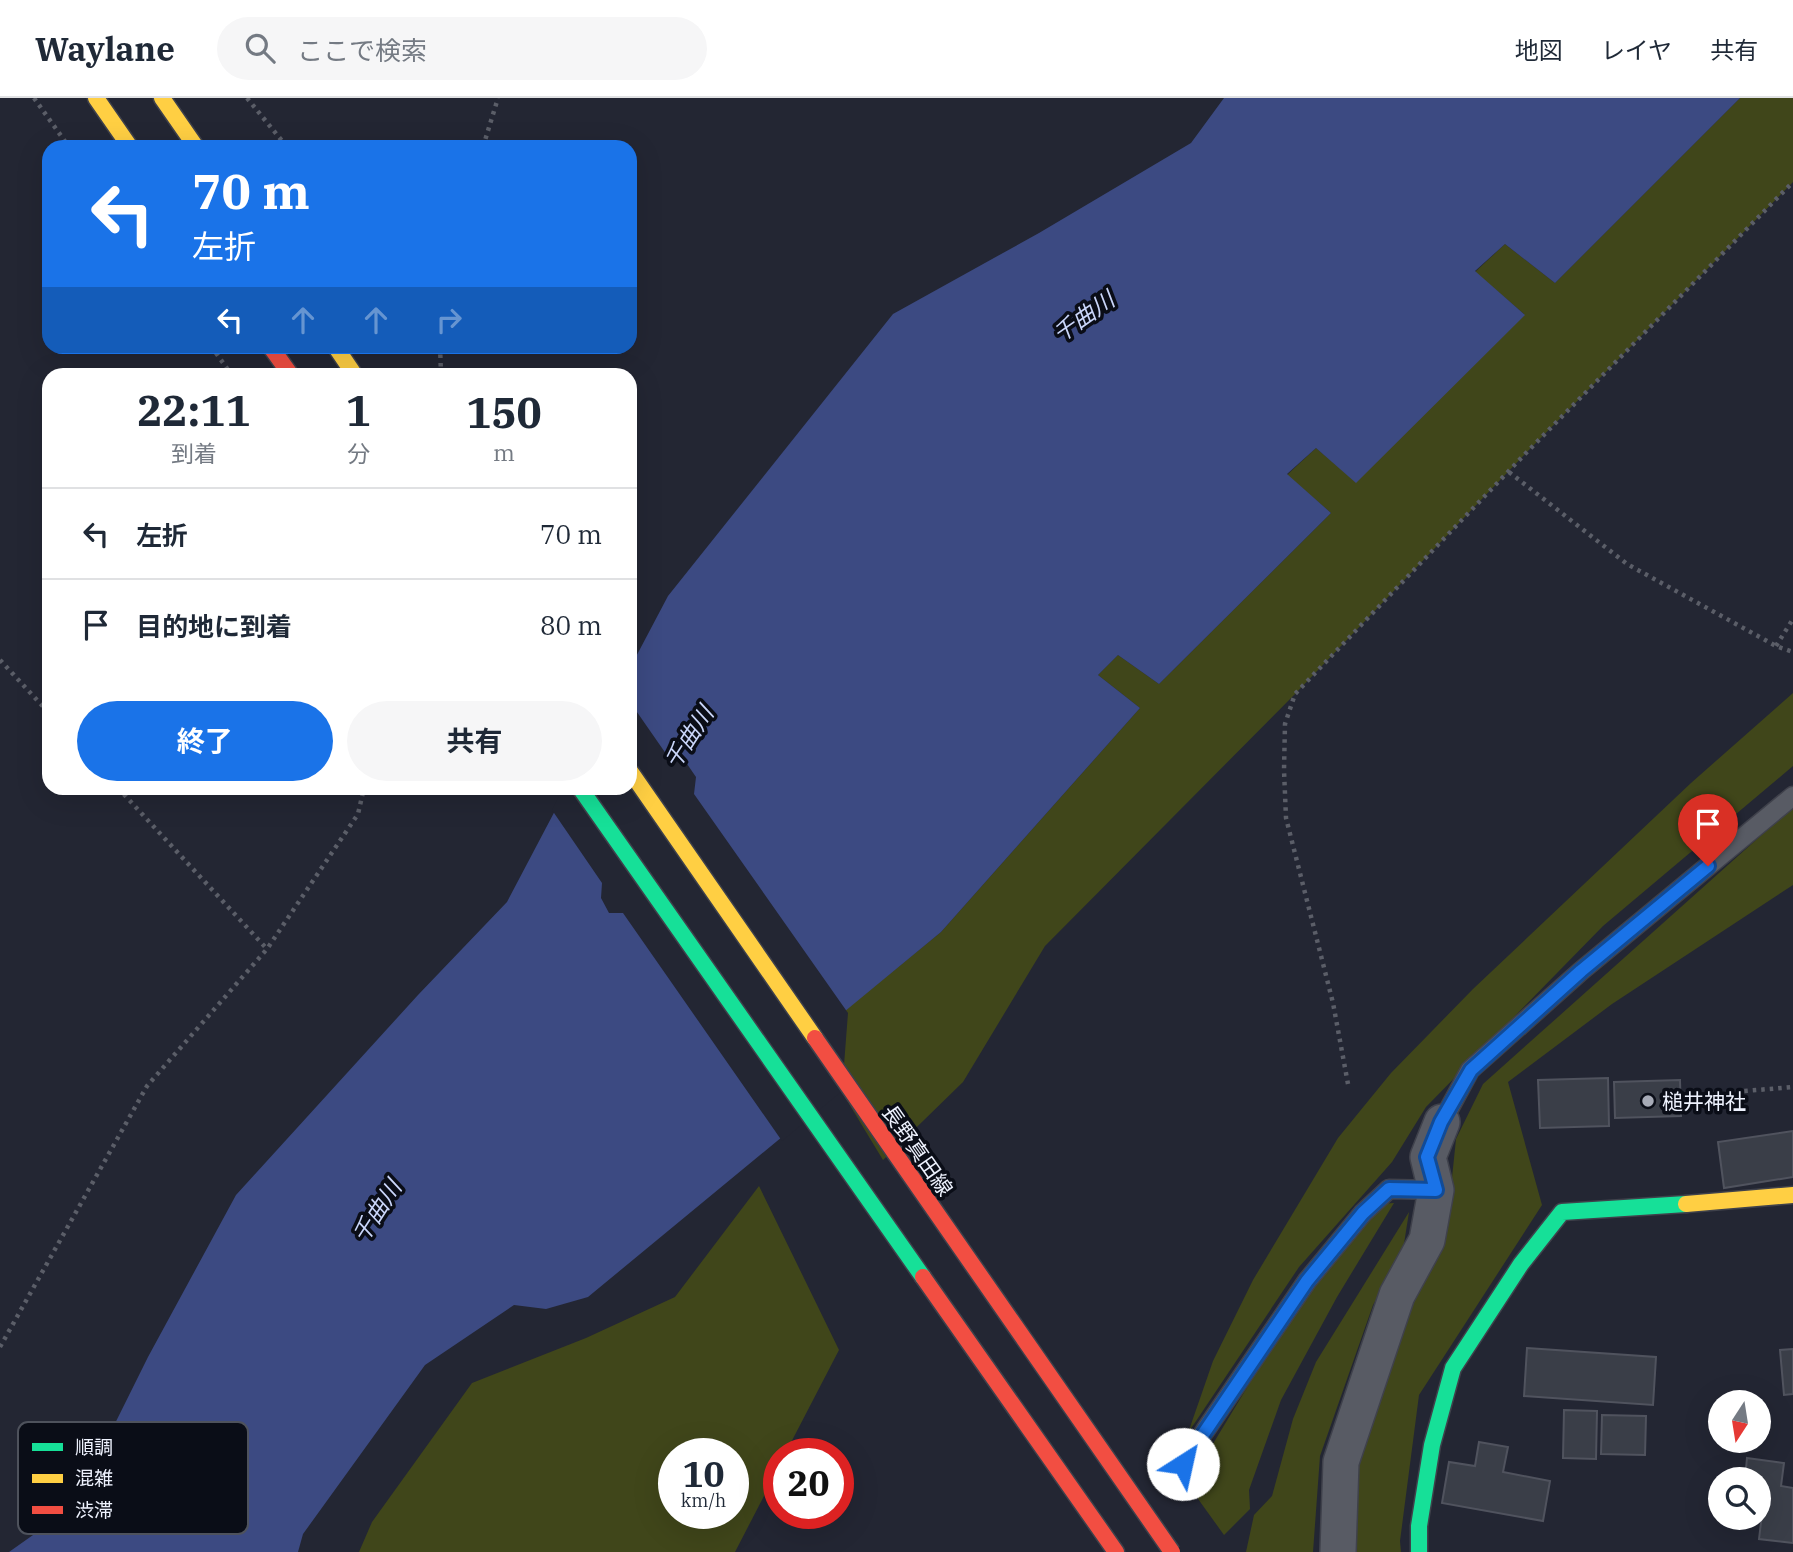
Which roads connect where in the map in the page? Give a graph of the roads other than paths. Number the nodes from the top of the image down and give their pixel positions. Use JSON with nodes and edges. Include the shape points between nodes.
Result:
{"nodes":[{"id":1,"x":96,"y":98,"type":"edge"},
{"id":2,"x":162,"y":98,"type":"edge"},
{"id":3,"x":125,"y":140,"type":"edge"},
{"id":4,"x":192,"y":140,"type":"edge"},
{"id":5,"x":637,"y":781,"type":"edge"},
{"id":6,"x":585,"y":795,"type":"edge"},
{"id":7,"x":1793,"y":796,"type":"edge"},
{"id":8,"x":1441,"y":1122,"type":"joint"},
{"id":9,"x":1436,"y":1190,"type":"junction"},
{"id":10,"x":1793,"y":1195,"type":"edge"},
{"id":11,"x":1183,"y":1464,"type":"dead end"},
{"id":12,"x":1116,"y":1552,"type":"edge"},
{"id":13,"x":1172,"y":1552,"type":"edge"},
{"id":14,"x":1338,"y":1552,"type":"edge"},
{"id":15,"x":1419,"y":1552,"type":"edge"}],
"edges":[{"from":1,"to":3,"type":"main road"},
{"from":2,"to":4,"type":"main road"},
{"from":5,"to":13,"type":"main road","name":"長野真田線","bridge":true},
{"from":6,"to":12,"type":"main road"},
{"from":7,"to":8,"type":"lane","via":[[1581,971],[1471,1070]]},
{"from":8,"to":9,"type":"street","via":[[1427,1157]]},
{"from":9,"to":11,"type":"lane","via":[[1389,1189],[1363,1213],[1307,1281]]},
{"from":9,"to":14,"type":"street","via":[[1427,1240],[1397,1295],[1341,1462]]},
{"from":10,"to":15,"type":"main road","via":[[1562,1212],[1521,1264],[1453,1368],[1432,1445]]}]}
